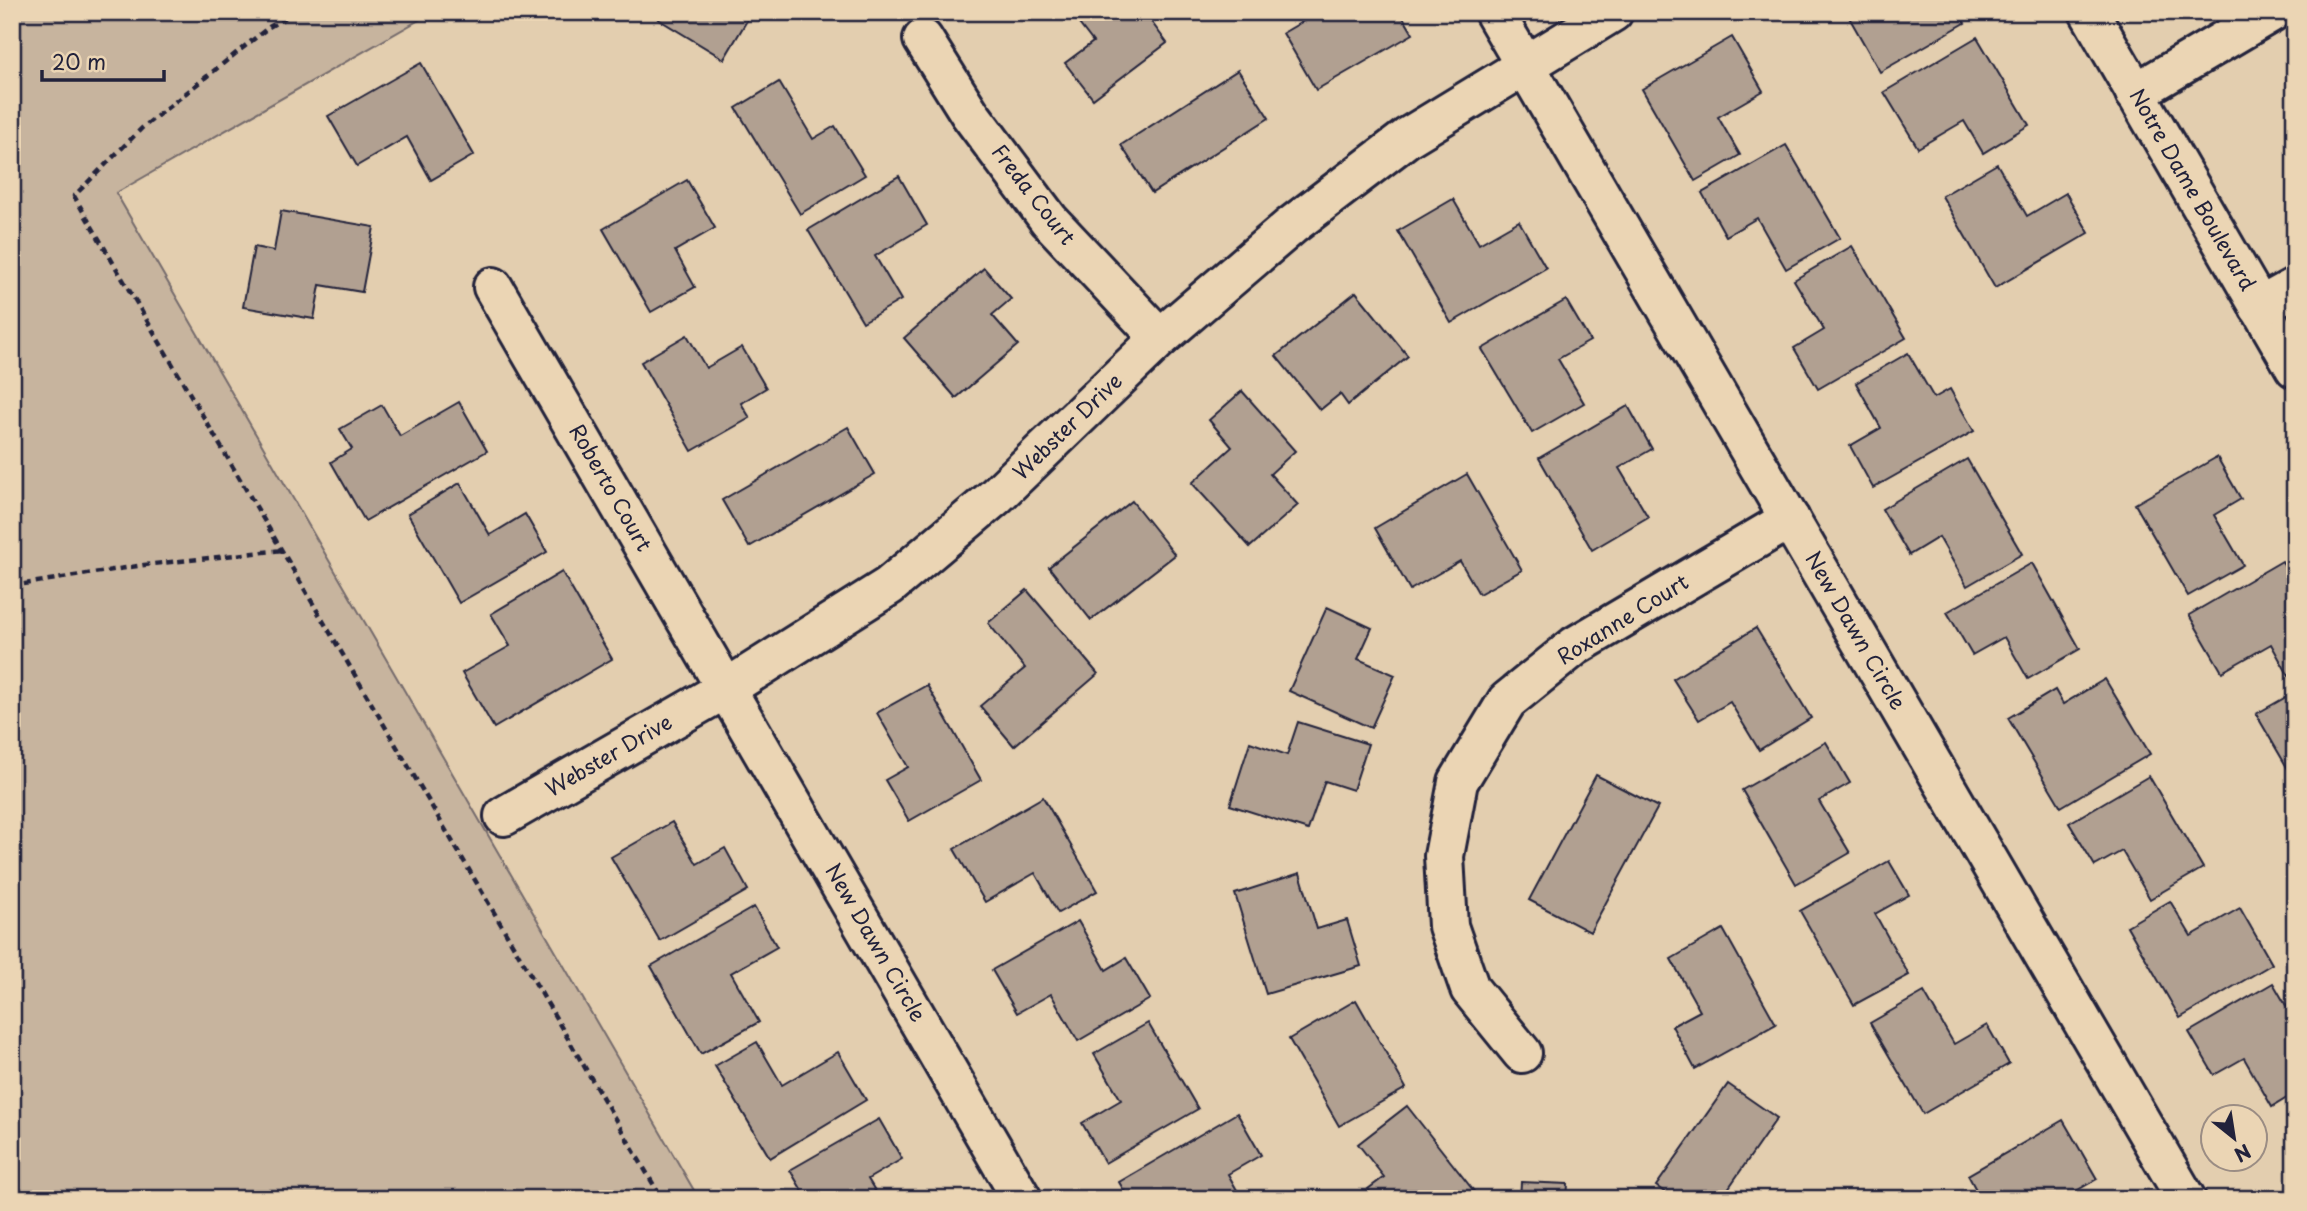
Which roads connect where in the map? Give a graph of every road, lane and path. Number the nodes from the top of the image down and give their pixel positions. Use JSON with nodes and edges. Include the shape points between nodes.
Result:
{"nodes":[{"id":1,"x":296,"y":12,"type":"edge"},
{"id":2,"x":1494,"y":12,"type":"edge"},
{"id":3,"x":1614,"y":12,"type":"edge"},
{"id":4,"x":2088,"y":12,"type":"edge"},
{"id":5,"x":2272,"y":12,"type":"edge"},
{"id":6,"x":923,"y":39,"type":"dead end"},
{"id":7,"x":1524,"y":64,"type":"junction"},
{"id":8,"x":2135,"y":93,"type":"junction"},
{"id":9,"x":493,"y":287,"type":"dead end"},
{"id":10,"x":2295,"y":287,"type":"edge"},
{"id":11,"x":2259,"y":307,"type":"junction"},
{"id":12,"x":1160,"y":338,"type":"junction"},
{"id":13,"x":2295,"y":368,"type":"edge"},
{"id":14,"x":1790,"y":519,"type":"junction"},
{"id":15,"x":282,"y":550,"type":"junction"},
{"id":16,"x":12,"y":586,"type":"edge"},
{"id":17,"x":727,"y":688,"type":"junction"},
{"id":18,"x":505,"y":816,"type":"dead end"},
{"id":19,"x":1522,"y":1054,"type":"dead end"},
{"id":20,"x":662,"y":1199,"type":"edge"},
{"id":21,"x":1022,"y":1199,"type":"edge"},
{"id":22,"x":2186,"y":1199,"type":"edge"}],
"edges":[{"from":1,"to":15,"type":"path","via":[[269,27],[142,128],[74,196]]},
{"from":2,"to":7,"type":"street","name":"New Dawn Circle"},
{"from":3,"to":7,"type":"street","name":"Webster Drive"},
{"from":4,"to":8,"type":"street","name":"Notre Dame Boulevard"},
{"from":5,"to":8,"type":"street"},
{"from":6,"to":12,"type":"street","name":"Freda Court","via":[[970,114],[1049,220]]},
{"from":7,"to":12,"type":"street","name":"Webster Drive","via":[[1408,137],[1291,226]]},
{"from":7,"to":14,"type":"street","name":"New Dawn Circle"},
{"from":8,"to":11,"type":"street","name":"Notre Dame Boulevard"},
{"from":9,"to":17,"type":"street","name":"Roberto Court"},
{"from":10,"to":11,"type":"street"},
{"from":11,"to":13,"type":"street","name":"Notre Dame Boulevard"},
{"from":12,"to":17,"type":"street","name":"Webster Drive","via":[[996,496],[889,586]]},
{"from":14,"to":19,"type":"street","name":"Roxanne Court","via":[[1575,646],[1507,701],[1458,782],[1444,856],[1448,926],[1470,989]]},
{"from":14,"to":22,"type":"street","name":"New Dawn Circle"},
{"from":15,"to":16,"type":"path"},
{"from":15,"to":20,"type":"path"},
{"from":17,"to":18,"type":"street","name":"Webster Drive"},
{"from":17,"to":21,"type":"street","name":"New Dawn Circle"}]}
